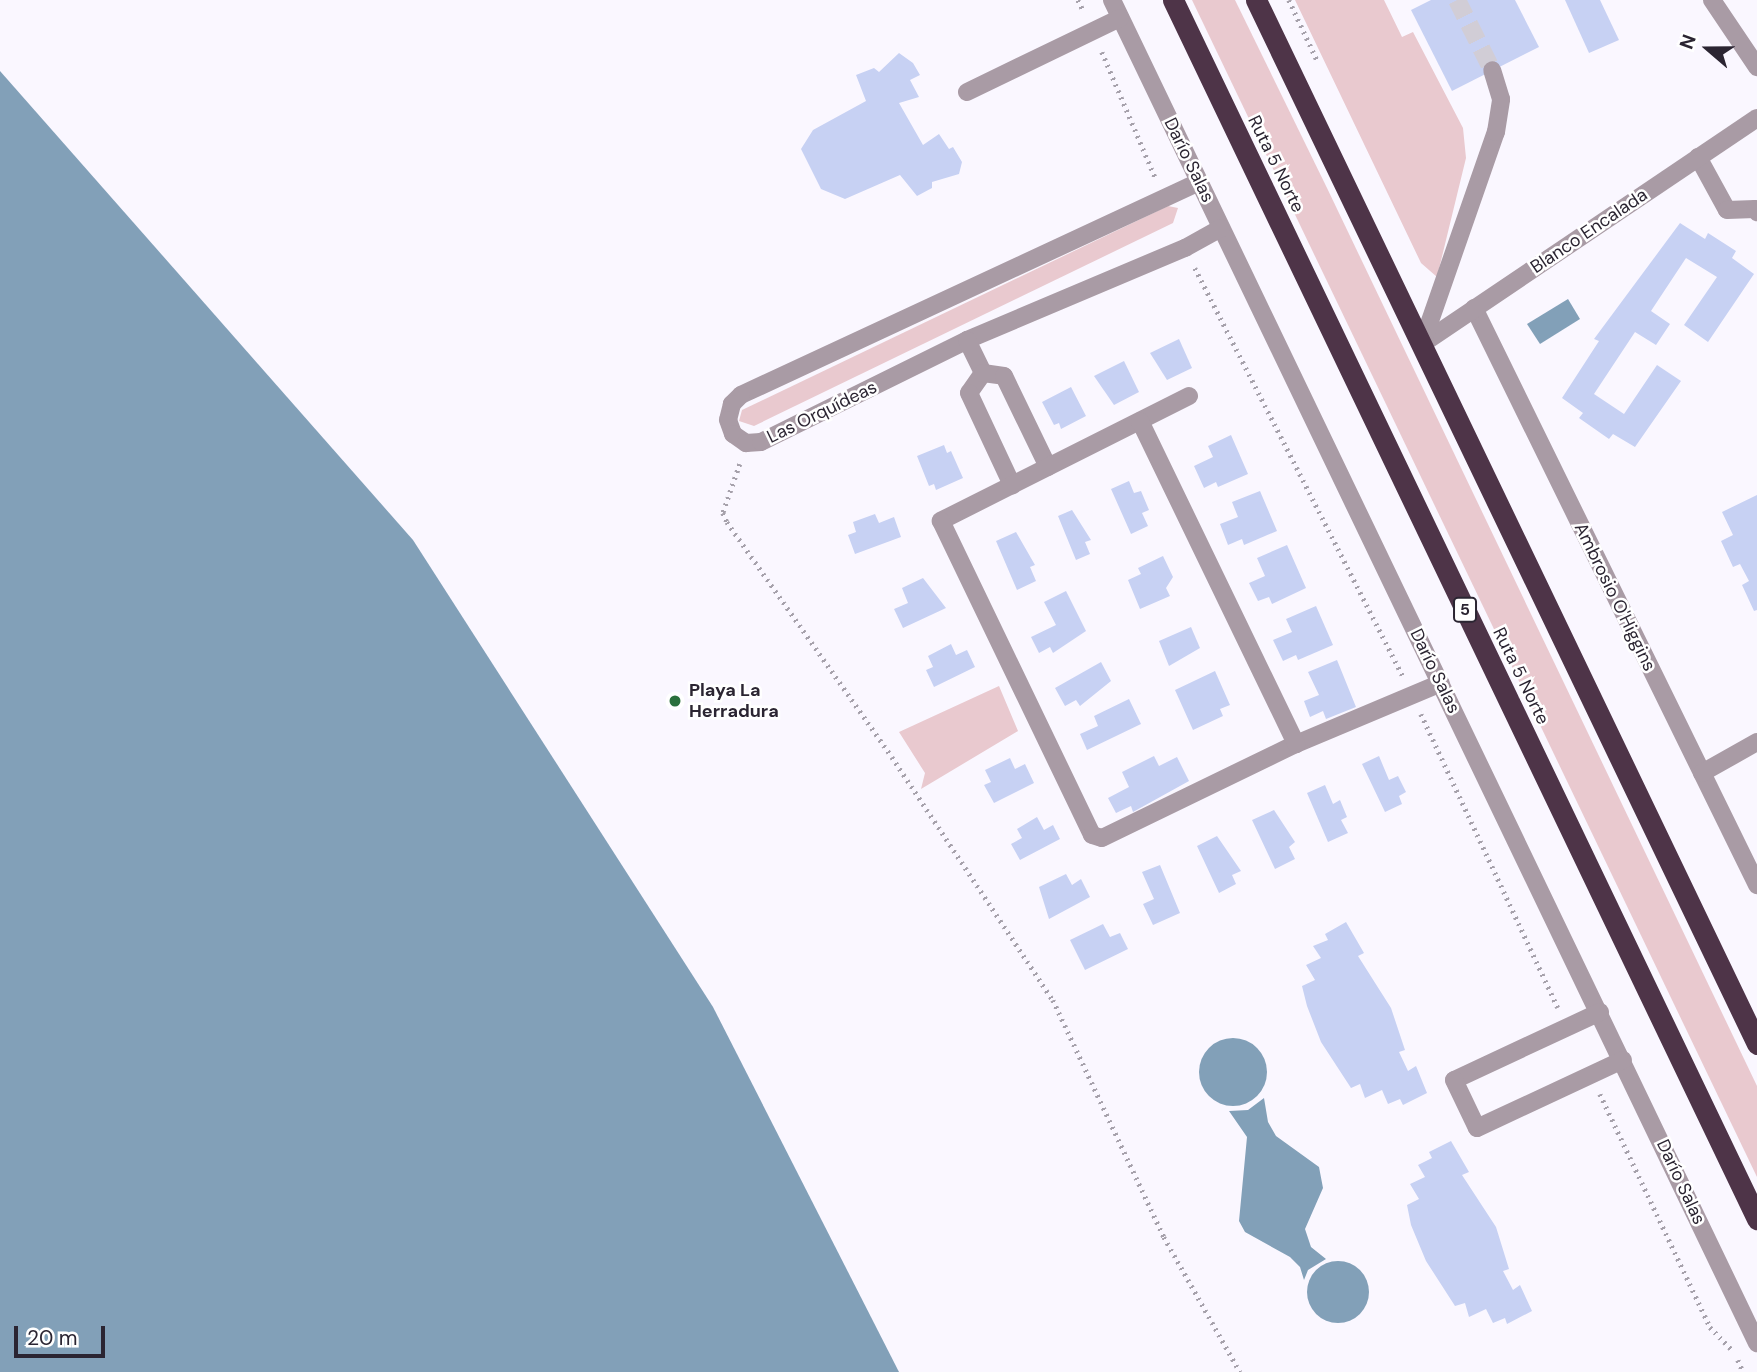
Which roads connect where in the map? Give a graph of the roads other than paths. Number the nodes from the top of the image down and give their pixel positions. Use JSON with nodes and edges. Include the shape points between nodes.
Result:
{"nodes":[{"id":1,"x":1112,"y":0,"type":"edge"},
{"id":2,"x":1172,"y":0,"type":"edge"},
{"id":3,"x":1256,"y":0,"type":"edge"},
{"id":4,"x":1712,"y":0,"type":"edge"},
{"id":5,"x":1120,"y":18,"type":"junction"},
{"id":6,"x":1757,"y":67,"type":"edge"},
{"id":7,"x":1492,"y":70,"type":"tunnel mouth"},
{"id":8,"x":967,"y":92,"type":"dead end"},
{"id":9,"x":1757,"y":118,"type":"edge"},
{"id":10,"x":1698,"y":158,"type":"junction"},
{"id":11,"x":1199,"y":182,"type":"junction"},
{"id":12,"x":1757,"y":212,"type":"edge"},
{"id":13,"x":1221,"y":228,"type":"junction"},
{"id":14,"x":1474,"y":308,"type":"junction"},
{"id":15,"x":967,"y":340,"type":"junction"},
{"id":16,"x":1422,"y":344,"type":"junction"},
{"id":17,"x":983,"y":373,"type":"junction"},
{"id":18,"x":1189,"y":396,"type":"dead end"},
{"id":19,"x":1140,"y":421,"type":"junction"},
{"id":20,"x":1048,"y":467,"type":"junction"},
{"id":21,"x":1012,"y":485,"type":"junction"},
{"id":22,"x":1441,"y":683,"type":"junction"},
{"id":23,"x":1757,"y":742,"type":"edge"},
{"id":24,"x":1296,"y":744,"type":"junction"},
{"id":25,"x":1702,"y":773,"type":"junction"},
{"id":26,"x":1757,"y":885,"type":"edge"},
{"id":27,"x":1600,"y":1012,"type":"junction"},
{"id":28,"x":1757,"y":1044,"type":"edge"},
{"id":29,"x":1623,"y":1060,"type":"junction"},
{"id":30,"x":1757,"y":1219,"type":"edge"},
{"id":31,"x":1757,"y":1343,"type":"edge"}],
"edges":[{"from":1,"to":5,"type":"street","name":"Darío Salas"},
{"from":2,"to":30,"type":"highway","name":"Ruta 5 Norte","number":"5"},
{"from":3,"to":16,"type":"highway"},
{"from":4,"to":6,"type":"street"},
{"from":5,"to":8,"type":"street"},
{"from":5,"to":11,"type":"street","name":"Darío Salas"},
{"from":7,"to":16,"type":"street","via":[[1501,99],[1496,132]]},
{"from":9,"to":10,"type":"street","name":"Blanco Encalada"},
{"from":10,"to":12,"type":"street","via":[[1727,210]]},
{"from":10,"to":14,"type":"street","name":"Blanco Encalada"},
{"from":11,"to":13,"type":"street","name":"Darío Salas"},
{"from":11,"to":15,"type":"street","name":"Las Orquídeas","via":[[741,396],[732,404],[728,420],[733,434],[746,443],[761,442]]},
{"from":13,"to":15,"type":"street","name":"Las Orquídeas","via":[[1185,248]]},
{"from":13,"to":22,"type":"street","name":"Darío Salas"},
{"from":14,"to":16,"type":"street","name":"Blanco Encalada"},
{"from":14,"to":25,"type":"street","name":"Ambrosio O'Higgins"},
{"from":15,"to":17,"type":"street"},
{"from":16,"to":28,"type":"highway"},
{"from":17,"to":20,"type":"street","via":[[1004,376]]},
{"from":17,"to":21,"type":"street","via":[[969,393]]},
{"from":18,"to":19,"type":"street"},
{"from":19,"to":20,"type":"street"},
{"from":19,"to":24,"type":"street"},
{"from":20,"to":21,"type":"street"},
{"from":21,"to":24,"type":"street","via":[[942,521],[1092,835],[1102,838]]},
{"from":22,"to":24,"type":"street"},
{"from":22,"to":27,"type":"street","name":"Darío Salas"},
{"from":23,"to":25,"type":"street"},
{"from":25,"to":26,"type":"street","name":"Ambrosio O'Higgins"},
{"from":27,"to":29,"type":"street","name":"Darío Salas"},
{"from":27,"to":29,"type":"street","via":[[1454,1080],[1477,1128]]},
{"from":29,"to":31,"type":"street","name":"Darío Salas"}]}
